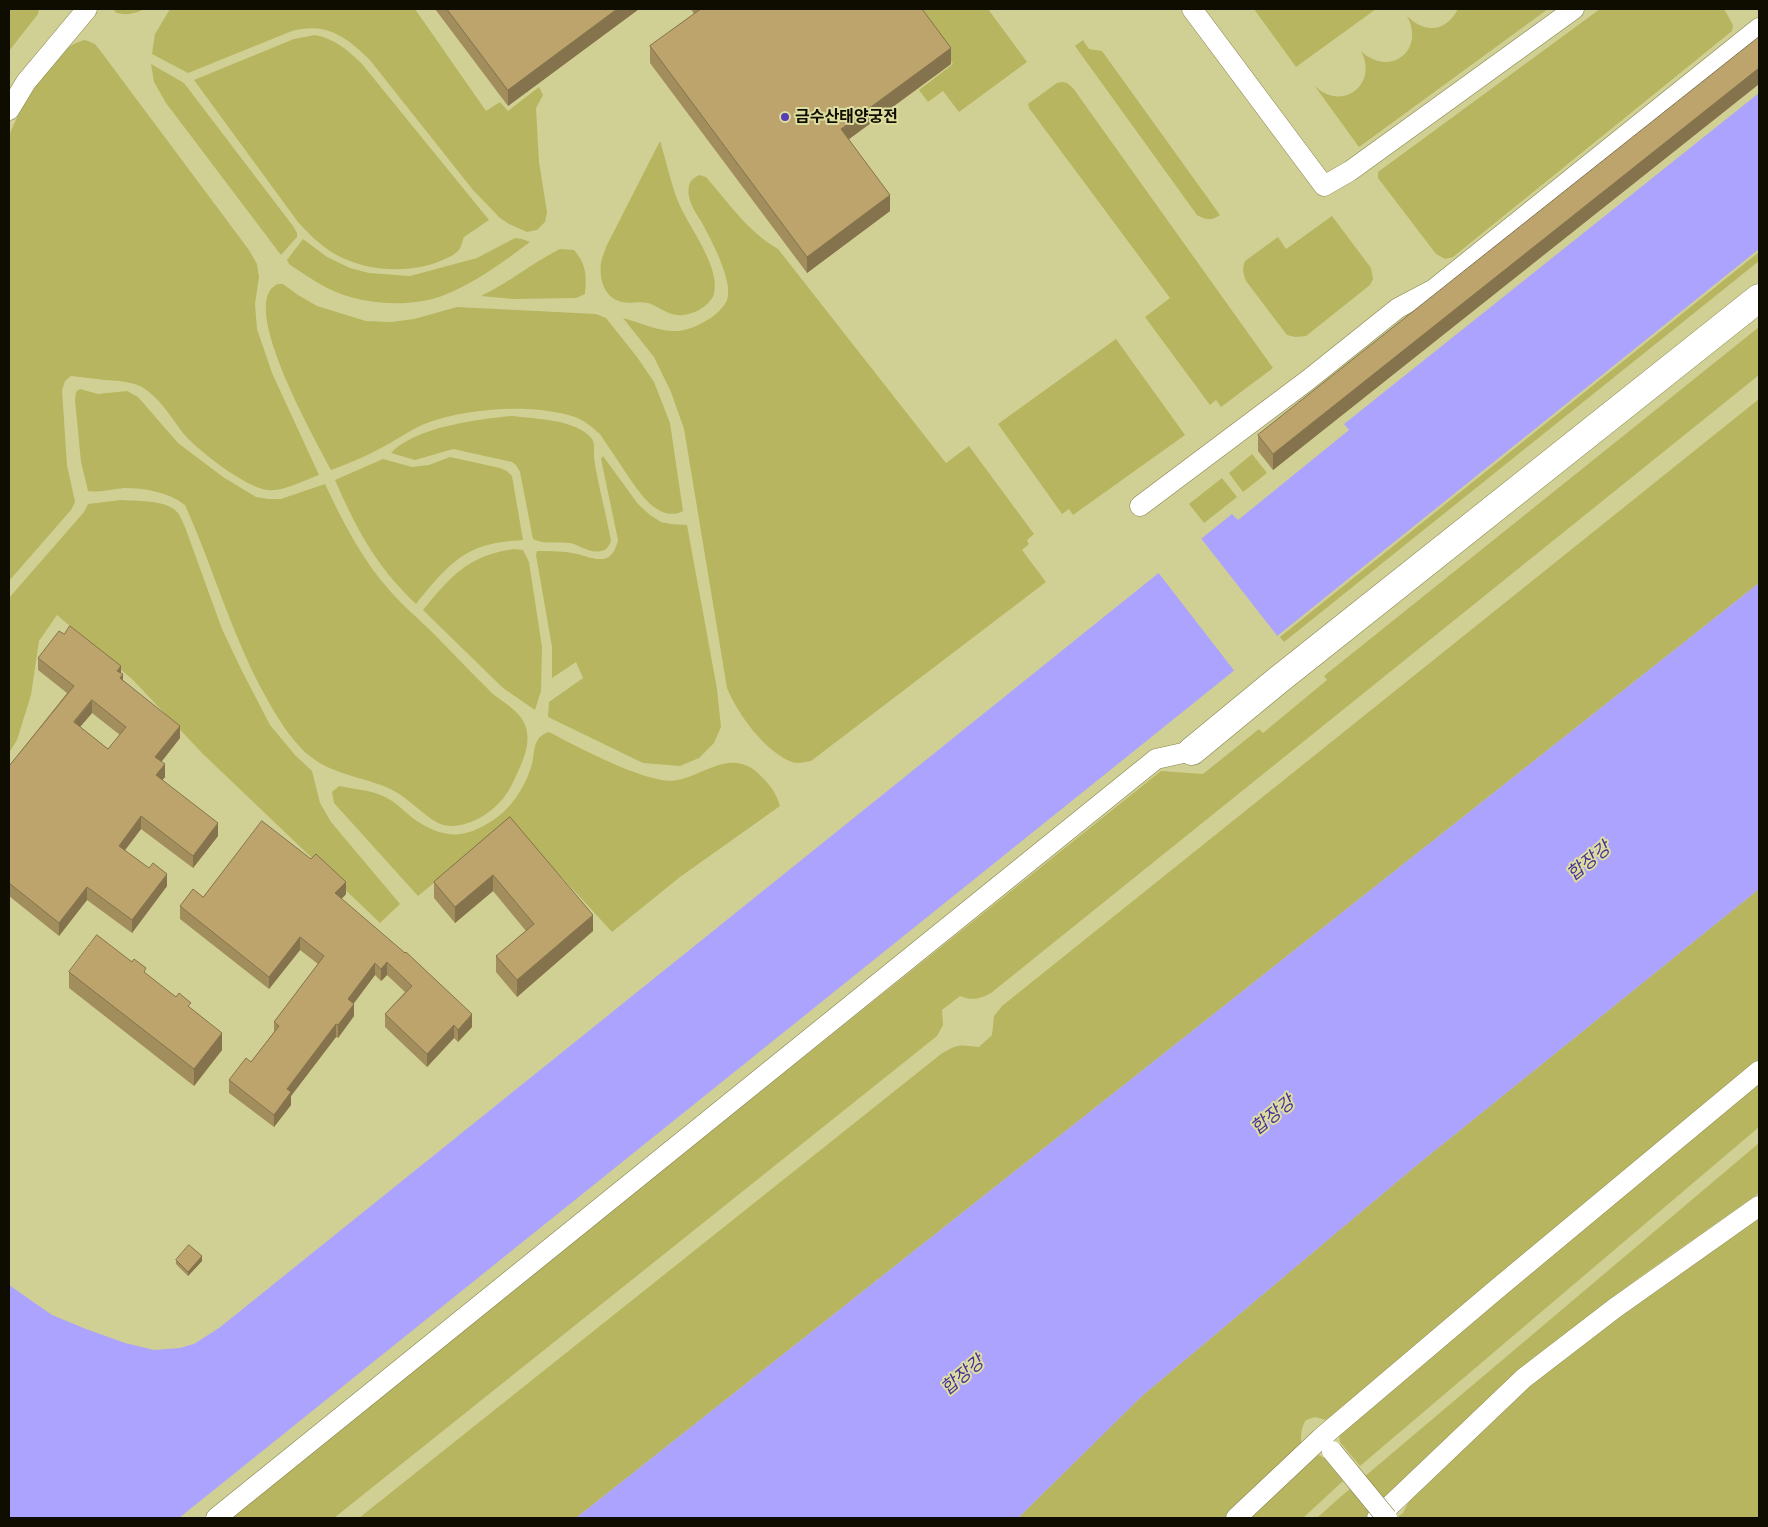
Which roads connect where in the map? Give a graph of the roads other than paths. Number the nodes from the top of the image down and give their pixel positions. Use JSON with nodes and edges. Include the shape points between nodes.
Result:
{"nodes":[{"id":1,"x":86,"y":9,"type":"edge"},
{"id":2,"x":1192,"y":9,"type":"edge"},
{"id":3,"x":1574,"y":9,"type":"edge"},
{"id":4,"x":1759,"y":28,"type":"edge"},
{"id":5,"x":9,"y":110,"type":"edge"},
{"id":6,"x":1759,"y":298,"type":"edge"},
{"id":7,"x":1140,"y":506,"type":"dead end"},
{"id":8,"x":1192,"y":751,"type":"joint"},
{"id":9,"x":1759,"y":1071,"type":"edge"},
{"id":10,"x":1759,"y":1206,"type":"edge"},
{"id":11,"x":1326,"y":1444,"type":"junction"},
{"id":12,"x":216,"y":1518,"type":"edge"},
{"id":13,"x":1236,"y":1518,"type":"edge"},
{"id":14,"x":1377,"y":1518,"type":"edge"},
{"id":15,"x":1387,"y":1518,"type":"edge"}],
"edges":[{"from":1,"to":5,"type":"street","via":[[26,82]]},
{"from":2,"to":3,"type":"street","via":[[1324,186],[1350,171]]},
{"from":4,"to":7,"type":"street","via":[[1434,288],[1398,308]]},
{"from":6,"to":8,"type":"street"},
{"from":8,"to":12,"type":"street","via":[[1156,759]]},
{"from":9,"to":11,"type":"street","via":[[1505,1281]]},
{"from":10,"to":14,"type":"street","via":[[1614,1308],[1524,1378]]},
{"from":11,"to":13,"type":"street"},
{"from":11,"to":15,"type":"street","bridge":true}]}
